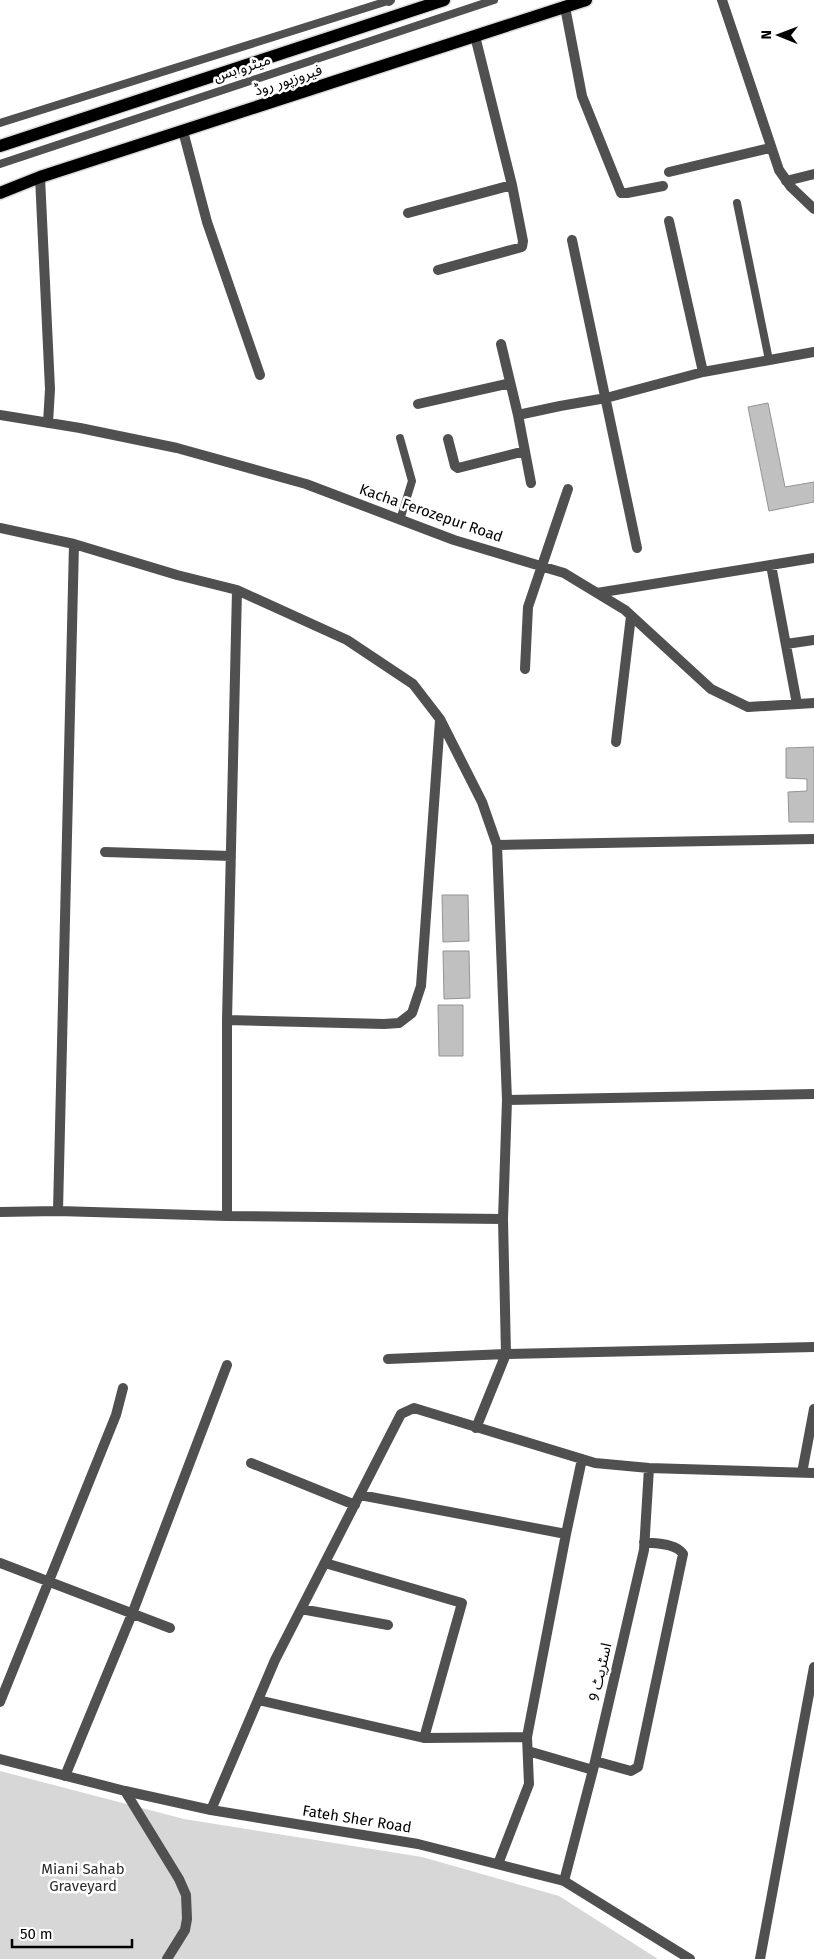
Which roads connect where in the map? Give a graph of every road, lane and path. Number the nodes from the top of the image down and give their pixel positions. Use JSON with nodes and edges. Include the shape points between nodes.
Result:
{"nodes":[{"id":1,"x":389,"y":0,"type":"edge"},
{"id":2,"x":444,"y":0,"type":"edge"},
{"id":3,"x":494,"y":0,"type":"edge"},
{"id":4,"x":586,"y":0,"type":"edge"},
{"id":5,"x":722,"y":0,"type":"edge"},
{"id":6,"x":565,"y":7,"type":"junction"},
{"id":7,"x":474,"y":36,"type":"junction"},
{"id":8,"x":0,"y":123,"type":"edge"},
{"id":9,"x":183,"y":131,"type":"junction"},
{"id":10,"x":0,"y":146,"type":"edge"},
{"id":11,"x":770,"y":148,"type":"junction"},
{"id":12,"x":0,"y":164,"type":"edge"},
{"id":13,"x":669,"y":172,"type":"dead end"},
{"id":14,"x":814,"y":174,"type":"edge"},
{"id":15,"x":40,"y":177,"type":"junction"},
{"id":16,"x":786,"y":181,"type":"junction"},
{"id":17,"x":512,"y":185,"type":"junction"},
{"id":18,"x":663,"y":186,"type":"dead end"},
{"id":19,"x":0,"y":193,"type":"edge"},
{"id":20,"x":737,"y":203,"type":"dead end"},
{"id":21,"x":814,"y":209,"type":"edge"},
{"id":22,"x":408,"y":213,"type":"dead end"},
{"id":23,"x":669,"y":221,"type":"dead end"},
{"id":24,"x":572,"y":240,"type":"dead end"},
{"id":25,"x":438,"y":270,"type":"dead end"},
{"id":26,"x":501,"y":344,"type":"dead end"},
{"id":27,"x":814,"y":352,"type":"edge"},
{"id":28,"x":768,"y":360,"type":"junction"},
{"id":29,"x":704,"y":372,"type":"junction"},
{"id":30,"x":260,"y":375,"type":"dead end"},
{"id":31,"x":510,"y":383,"type":"junction"},
{"id":32,"x":606,"y":398,"type":"junction"},
{"id":33,"x":418,"y":404,"type":"dead end"},
{"id":34,"x":0,"y":415,"type":"edge"},
{"id":35,"x":518,"y":415,"type":"junction"},
{"id":36,"x":48,"y":423,"type":"junction"},
{"id":37,"x":400,"y":438,"type":"dead end"},
{"id":38,"x":448,"y":439,"type":"dead end"},
{"id":39,"x":525,"y":451,"type":"junction"},
{"id":40,"x":531,"y":483,"type":"dead end"},
{"id":41,"x":568,"y":489,"type":"dead end"},
{"id":42,"x":400,"y":520,"type":"junction"},
{"id":43,"x":0,"y":528,"type":"edge"},
{"id":44,"x":74,"y":544,"type":"junction"},
{"id":45,"x":637,"y":548,"type":"dead end"},
{"id":46,"x":814,"y":558,"type":"edge"},
{"id":47,"x":771,"y":565,"type":"junction"},
{"id":48,"x":541,"y":566,"type":"junction"},
{"id":49,"x":237,"y":590,"type":"junction"},
{"id":50,"x":597,"y":593,"type":"junction"},
{"id":51,"x":631,"y":616,"type":"junction"},
{"id":52,"x":814,"y":640,"type":"edge"},
{"id":53,"x":786,"y":644,"type":"junction"},
{"id":54,"x":525,"y":669,"type":"dead end"},
{"id":55,"x":814,"y":703,"type":"edge"},
{"id":56,"x":797,"y":704,"type":"junction"},
{"id":57,"x":440,"y":719,"type":"junction"},
{"id":58,"x":616,"y":742,"type":"dead end"},
{"id":59,"x":814,"y":838,"type":"edge"},
{"id":60,"x":497,"y":845,"type":"junction"},
{"id":61,"x":105,"y":852,"type":"dead end"},
{"id":62,"x":231,"y":856,"type":"junction"},
{"id":63,"x":227,"y":1020,"type":"junction"},
{"id":64,"x":814,"y":1094,"type":"edge"},
{"id":65,"x":507,"y":1100,"type":"junction"},
{"id":66,"x":58,"y":1211,"type":"junction"},
{"id":67,"x":0,"y":1212,"type":"edge"},
{"id":68,"x":227,"y":1216,"type":"junction"},
{"id":69,"x":503,"y":1219,"type":"junction"},
{"id":70,"x":814,"y":1347,"type":"edge"},
{"id":71,"x":506,"y":1354,"type":"junction"},
{"id":72,"x":388,"y":1359,"type":"dead end"},
{"id":73,"x":227,"y":1366,"type":"dead end"},
{"id":74,"x":123,"y":1388,"type":"dead end"},
{"id":75,"x":814,"y":1409,"type":"edge"},
{"id":76,"x":476,"y":1428,"type":"junction"},
{"id":77,"x":582,"y":1459,"type":"junction"},
{"id":78,"x":251,"y":1463,"type":"dead end"},
{"id":79,"x":649,"y":1468,"type":"junction"},
{"id":80,"x":802,"y":1473,"type":"junction"},
{"id":81,"x":814,"y":1473,"type":"edge"},
{"id":82,"x":360,"y":1495,"type":"junction"},
{"id":83,"x":355,"y":1505,"type":"junction"},
{"id":84,"x":566,"y":1534,"type":"junction"},
{"id":85,"x":644,"y":1542,"type":"junction"},
{"id":86,"x":0,"y":1563,"type":"edge"},
{"id":87,"x":325,"y":1563,"type":"junction"},
{"id":88,"x":48,"y":1582,"type":"junction"},
{"id":89,"x":301,"y":1609,"type":"junction"},
{"id":90,"x":132,"y":1614,"type":"junction"},
{"id":91,"x":388,"y":1625,"type":"dead end"},
{"id":92,"x":170,"y":1628,"type":"dead end"},
{"id":93,"x":814,"y":1667,"type":"edge"},
{"id":94,"x":258,"y":1700,"type":"junction"},
{"id":95,"x":0,"y":1702,"type":"edge"},
{"id":96,"x":527,"y":1737,"type":"junction"},
{"id":97,"x":424,"y":1738,"type":"junction"},
{"id":98,"x":528,"y":1751,"type":"junction"},
{"id":99,"x":0,"y":1759,"type":"edge"},
{"id":100,"x":594,"y":1766,"type":"junction"},
{"id":101,"x":65,"y":1776,"type":"junction"},
{"id":102,"x":125,"y":1791,"type":"junction"},
{"id":103,"x":211,"y":1810,"type":"junction"},
{"id":104,"x":498,"y":1864,"type":"junction"},
{"id":105,"x":564,"y":1881,"type":"junction"},
{"id":106,"x":167,"y":1959,"type":"edge"},
{"id":107,"x":690,"y":1959,"type":"edge"},
{"id":108,"x":760,"y":1959,"type":"edge"}],
"edges":[{"from":1,"to":8,"type":"lane"},
{"from":2,"to":10,"type":"main road","name":"فیروزپور روڈ"},
{"from":3,"to":12,"type":"lane","name":"میٹرو بس"},
{"from":4,"to":6,"type":"main road","name":"فیروزپور روڈ"},
{"from":5,"to":11,"type":"street"},
{"from":6,"to":7,"type":"main road","name":"فیروزپور روڈ"},
{"from":6,"to":18,"type":"street","via":[[582,96],[622,193]]},
{"from":7,"to":9,"type":"main road","name":"فیروزپور روڈ"},
{"from":7,"to":17,"type":"street"},
{"from":9,"to":15,"type":"main road","name":"فیروزپور روڈ"},
{"from":9,"to":30,"type":"street","via":[[208,222]]},
{"from":11,"to":13,"type":"street"},
{"from":11,"to":16,"type":"street"},
{"from":14,"to":16,"type":"street"},
{"from":15,"to":19,"type":"main road","name":"فیروزپور روڈ"},
{"from":15,"to":36,"type":"street","via":[[50,390]]},
{"from":16,"to":21,"type":"street"},
{"from":17,"to":22,"type":"street"},
{"from":17,"to":25,"type":"street","via":[[522,247]]},
{"from":20,"to":28,"type":"lane"},
{"from":23,"to":29,"type":"street"},
{"from":24,"to":32,"type":"street"},
{"from":26,"to":31,"type":"street"},
{"from":27,"to":28,"type":"street"},
{"from":28,"to":29,"type":"street"},
{"from":29,"to":32,"type":"street"},
{"from":31,"to":33,"type":"street"},
{"from":31,"to":35,"type":"street"},
{"from":32,"to":35,"type":"street"},
{"from":32,"to":45,"type":"street"},
{"from":34,"to":36,"type":"street","name":"Kacha Ferozepur Road"},
{"from":35,"to":39,"type":"street"},
{"from":36,"to":42,"type":"street","name":"Kacha Ferozepur Road","via":[[177,448],[306,484]]},
{"from":37,"to":42,"type":"lane","via":[[412,480]]},
{"from":38,"to":39,"type":"street","via":[[454,466],[458,468]]},
{"from":39,"to":40,"type":"street"},
{"from":41,"to":48,"type":"street"},
{"from":42,"to":48,"type":"street","name":"Kacha Ferozepur Road"},
{"from":43,"to":44,"type":"street"},
{"from":44,"to":49,"type":"street"},
{"from":44,"to":66,"type":"street"},
{"from":46,"to":47,"type":"street"},
{"from":47,"to":50,"type":"street"},
{"from":47,"to":53,"type":"street"},
{"from":48,"to":50,"type":"street","name":"Kacha Ferozepur Road","via":[[564,573]]},
{"from":48,"to":54,"type":"street","via":[[528,607]]},
{"from":49,"to":57,"type":"street","via":[[348,640],[414,684]]},
{"from":49,"to":62,"type":"street"},
{"from":50,"to":51,"type":"street","name":"Kacha Ferozepur Road"},
{"from":51,"to":56,"type":"street","name":"Kacha Ferozepur Road","via":[[711,689],[748,707]]},
{"from":51,"to":58,"type":"street"},
{"from":52,"to":53,"type":"street"},
{"from":53,"to":56,"type":"street"},
{"from":55,"to":56,"type":"street","name":"Kacha Ferozepur Road"},
{"from":57,"to":60,"type":"street","via":[[482,802]]},
{"from":57,"to":63,"type":"street","via":[[421,986],[412,1013],[399,1023],[384,1024]]},
{"from":59,"to":60,"type":"street"},
{"from":60,"to":65,"type":"street"},
{"from":61,"to":62,"type":"street"},
{"from":62,"to":63,"type":"street"},
{"from":63,"to":68,"type":"street"},
{"from":64,"to":65,"type":"street"},
{"from":65,"to":69,"type":"street"},
{"from":66,"to":67,"type":"street"},
{"from":66,"to":68,"type":"street"},
{"from":68,"to":69,"type":"street"},
{"from":69,"to":71,"type":"street"},
{"from":70,"to":71,"type":"street"},
{"from":71,"to":72,"type":"street"},
{"from":71,"to":76,"type":"street"},
{"from":73,"to":90,"type":"street"},
{"from":74,"to":88,"type":"street","via":[[116,1415]]},
{"from":75,"to":80,"type":"street"},
{"from":76,"to":77,"type":"street"},
{"from":76,"to":82,"type":"street","via":[[414,1408],[401,1414]]},
{"from":77,"to":79,"type":"street"},
{"from":77,"to":84,"type":"street"},
{"from":78,"to":83,"type":"street"},
{"from":79,"to":80,"type":"street"},
{"from":79,"to":85,"type":"street","name":"اسٹریٹ 9"},
{"from":80,"to":81,"type":"street"},
{"from":82,"to":83,"type":"street"},
{"from":82,"to":84,"type":"street"},
{"from":83,"to":87,"type":"street"},
{"from":84,"to":96,"type":"street"},
{"from":85,"to":100,"type":"street","name":"اسٹریٹ 9"},
{"from":85,"to":100,"type":"street","via":[[674,1547],[683,1554],[638,1767],[631,1771]]},
{"from":86,"to":88,"type":"street"},
{"from":87,"to":89,"type":"street"},
{"from":87,"to":97,"type":"street","via":[[462,1603]]},
{"from":88,"to":90,"type":"street"},
{"from":88,"to":95,"type":"street"},
{"from":89,"to":91,"type":"street"},
{"from":89,"to":94,"type":"street"},
{"from":90,"to":92,"type":"street"},
{"from":90,"to":101,"type":"street"},
{"from":93,"to":108,"type":"street"},
{"from":94,"to":97,"type":"street"},
{"from":94,"to":103,"type":"street"},
{"from":96,"to":97,"type":"street"},
{"from":96,"to":98,"type":"street"},
{"from":98,"to":100,"type":"street"},
{"from":98,"to":104,"type":"street","via":[[529,1784]]},
{"from":99,"to":101,"type":"street","name":"Fateh Sher Road"},
{"from":100,"to":105,"type":"street","name":"اسٹریٹ 9"},
{"from":101,"to":102,"type":"street","name":"Fateh Sher Road"},
{"from":102,"to":103,"type":"street","name":"Fateh Sher Road"},
{"from":102,"to":106,"type":"street","via":[[186,1895],[184,1930]]},
{"from":103,"to":104,"type":"street","name":"Fateh Sher Road","via":[[418,1844]]},
{"from":104,"to":105,"type":"street","name":"Fateh Sher Road"},
{"from":105,"to":107,"type":"street","name":"Fateh Sher Road"}]}
